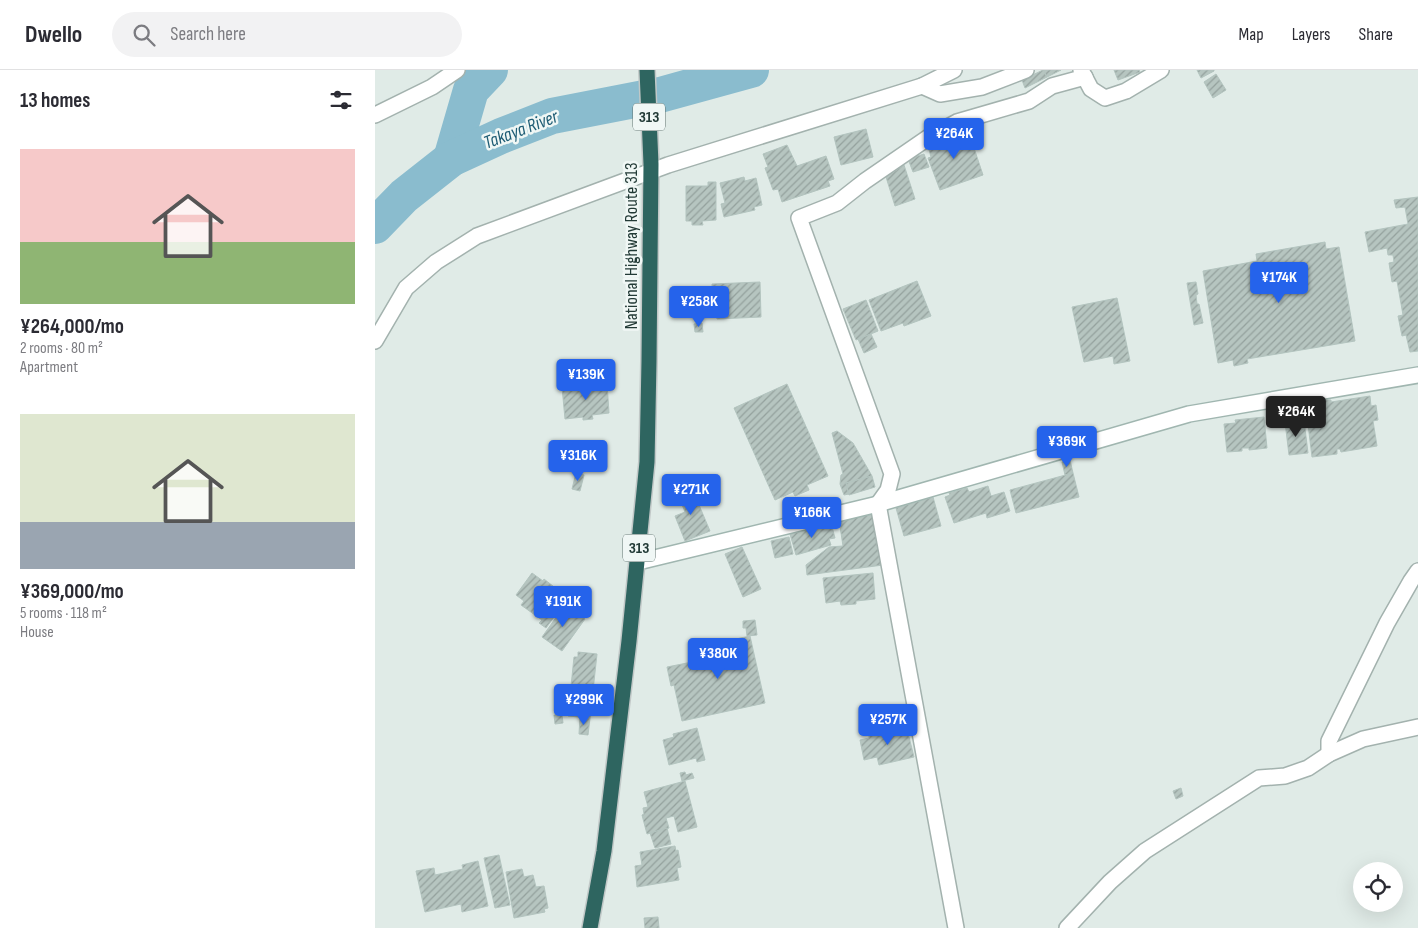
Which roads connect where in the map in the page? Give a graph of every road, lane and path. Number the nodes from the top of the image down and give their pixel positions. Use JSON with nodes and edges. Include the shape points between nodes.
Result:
{"nodes":[{"id":1,"x":457,"y":70,"type":"edge"},
{"id":2,"x":647,"y":70,"type":"edge"},
{"id":3,"x":954,"y":70,"type":"edge"},
{"id":4,"x":1026,"y":70,"type":"edge"},
{"id":5,"x":1161,"y":70,"type":"edge"},
{"id":6,"x":1083,"y":74,"type":"edge"},
{"id":7,"x":922,"y":86,"type":"junction"},
{"id":8,"x":375,"y":115,"type":"edge"},
{"id":9,"x":651,"y":168,"type":"junction"},
{"id":10,"x":375,"y":341,"type":"edge"},
{"id":11,"x":1418,"y":375,"type":"edge"},
{"id":12,"x":878,"y":504,"type":"junction"},
{"id":13,"x":638,"y":562,"type":"junction"},
{"id":14,"x":1418,"y":571,"type":"edge"},
{"id":15,"x":1418,"y":727,"type":"edge"},
{"id":16,"x":1329,"y":754,"type":"junction"},
{"id":17,"x":590,"y":928,"type":"edge"},
{"id":18,"x":956,"y":928,"type":"edge"},
{"id":19,"x":1067,"y":928,"type":"edge"}],
"edges":[{"from":1,"to":8,"type":"street","via":[[432,87]]},
{"from":2,"to":9,"type":"highway","name":"National Highway Route 313","number":"313"},
{"from":3,"to":7,"type":"street"},
{"from":4,"to":7,"type":"street","via":[[981,87],[940,94]]},
{"from":5,"to":6,"type":"street","via":[[1126,91],[1105,98],[1091,89]]},
{"from":6,"to":12,"type":"street","via":[[1052,86],[1029,101],[957,122],[929,137],[837,203],[799,218],[892,474],[888,490]]},
{"from":7,"to":9,"type":"street"},
{"from":9,"to":10,"type":"street","via":[[477,236],[436,262],[406,288]]},
{"from":9,"to":13,"type":"highway","name":"National Highway Route 313","number":"313","via":[[647,443]]},
{"from":11,"to":12,"type":"street","via":[[1189,414]]},
{"from":12,"to":13,"type":"street"},
{"from":12,"to":18,"type":"street"},
{"from":13,"to":17,"type":"highway","name":"National Highway Route 313","number":"313","via":[[604,851]]},
{"from":14,"to":16,"type":"street","via":[[1387,624],[1329,741]]},
{"from":15,"to":16,"type":"street","via":[[1363,739]]},
{"from":16,"to":19,"type":"street","via":[[1308,768],[1285,776],[1259,778],[1145,851],[1110,882]]}]}
